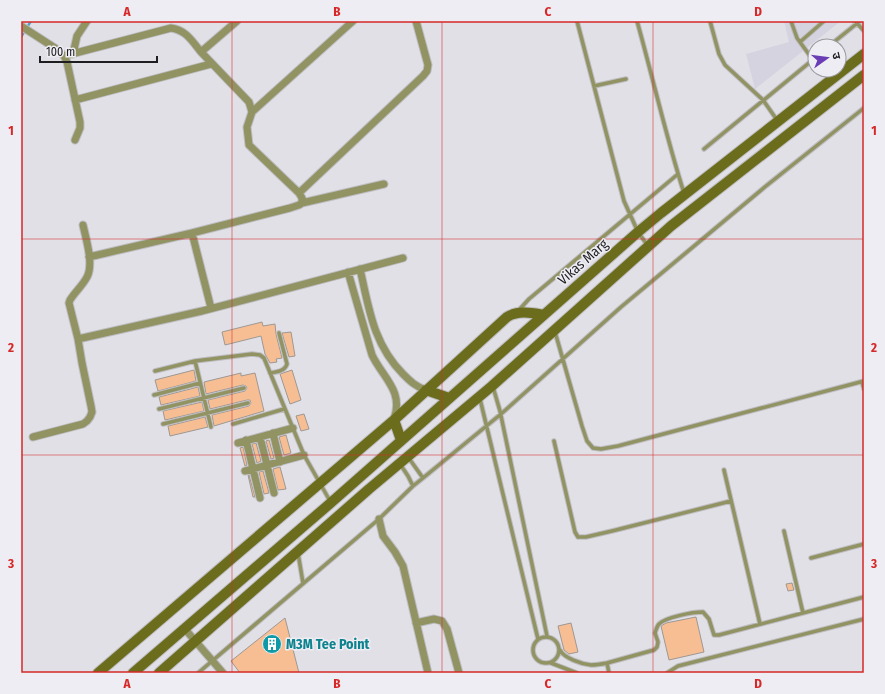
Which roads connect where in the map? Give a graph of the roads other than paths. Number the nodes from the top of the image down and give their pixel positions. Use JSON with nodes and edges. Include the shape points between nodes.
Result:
{"nodes":[{"id":1,"x":87,"y":21,"type":"edge"},
{"id":2,"x":237,"y":21,"type":"edge"},
{"id":3,"x":353,"y":21,"type":"edge"},
{"id":4,"x":416,"y":21,"type":"edge"},
{"id":5,"x":577,"y":21,"type":"edge"},
{"id":6,"x":637,"y":21,"type":"edge"},
{"id":7,"x":710,"y":21,"type":"edge"},
{"id":8,"x":791,"y":21,"type":"edge"},
{"id":9,"x":824,"y":21,"type":"edge"},
{"id":10,"x":858,"y":22,"type":"edge"},
{"id":11,"x":22,"y":27,"type":"edge"},
{"id":12,"x":864,"y":31,"type":"edge"},
{"id":13,"x":839,"y":38,"type":"edge"},
{"id":14,"x":800,"y":42,"type":"junction"},
{"id":15,"x":807,"y":50,"type":"edge"},
{"id":16,"x":201,"y":52,"type":"junction"},
{"id":17,"x":73,"y":54,"type":"junction"},
{"id":18,"x":864,"y":54,"type":"edge"},
{"id":19,"x":64,"y":56,"type":"junction"},
{"id":20,"x":211,"y":64,"type":"junction"},
{"id":21,"x":807,"y":65,"type":"edge"},
{"id":22,"x":864,"y":75,"type":"edge"},
{"id":23,"x":626,"y":79,"type":"dead end"},
{"id":24,"x":594,"y":86,"type":"junction"},
{"id":25,"x":75,"y":100,"type":"junction"},
{"id":26,"x":763,"y":100,"type":"junction"},
{"id":27,"x":864,"y":108,"type":"edge"},
{"id":28,"x":252,"y":112,"type":"junction"},
{"id":29,"x":778,"y":121,"type":"junction"},
{"id":30,"x":75,"y":140,"type":"dead end"},
{"id":31,"x":704,"y":148,"type":"dead end"},
{"id":32,"x":678,"y":174,"type":"junction"},
{"id":33,"x":384,"y":184,"type":"dead end"},
{"id":34,"x":299,"y":193,"type":"junction"},
{"id":35,"x":684,"y":194,"type":"junction"},
{"id":36,"x":302,"y":203,"type":"junction"},
{"id":37,"x":629,"y":214,"type":"junction"},
{"id":38,"x":83,"y":225,"type":"dead end"},
{"id":39,"x":638,"y":232,"type":"junction"},
{"id":40,"x":192,"y":233,"type":"junction"},
{"id":41,"x":648,"y":246,"type":"junction"},
{"id":42,"x":89,"y":257,"type":"junction"},
{"id":43,"x":403,"y":258,"type":"dead end"},
{"id":44,"x":360,"y":269,"type":"junction"},
{"id":45,"x":348,"y":272,"type":"junction"},
{"id":46,"x":211,"y":308,"type":"junction"},
{"id":47,"x":516,"y":313,"type":"junction"},
{"id":48,"x":544,"y":315,"type":"junction"},
{"id":49,"x":554,"y":330,"type":"junction"},
{"id":50,"x":280,"y":333,"type":"dead end"},
{"id":51,"x":78,"y":339,"type":"junction"},
{"id":52,"x":563,"y":358,"type":"junction"},
{"id":53,"x":195,"y":361,"type":"junction"},
{"id":54,"x":393,"y":362,"type":"junction"},
{"id":55,"x":155,"y":371,"type":"dead end"},
{"id":56,"x":382,"y":371,"type":"junction"},
{"id":57,"x":270,"y":373,"type":"junction"},
{"id":58,"x":863,"y":382,"type":"edge"},
{"id":59,"x":200,"y":383,"type":"junction"},
{"id":60,"x":492,"y":386,"type":"junction"},
{"id":61,"x":244,"y":388,"type":"dead end"},
{"id":62,"x":864,"y":388,"type":"edge"},
{"id":63,"x":426,"y":390,"type":"junction"},
{"id":64,"x":154,"y":395,"type":"dead end"},
{"id":65,"x":480,"y":397,"type":"junction"},
{"id":66,"x":204,"y":398,"type":"junction"},
{"id":67,"x":449,"y":398,"type":"junction"},
{"id":68,"x":248,"y":403,"type":"dead end"},
{"id":69,"x":159,"y":409,"type":"dead end"},
{"id":70,"x":284,"y":410,"type":"junction"},
{"id":71,"x":207,"y":413,"type":"junction"},
{"id":72,"x":501,"y":414,"type":"junction"},
{"id":73,"x":394,"y":420,"type":"junction"},
{"id":74,"x":163,"y":424,"type":"dead end"},
{"id":75,"x":233,"y":424,"type":"dead end"},
{"id":76,"x":486,"y":425,"type":"junction"},
{"id":77,"x":211,"y":427,"type":"dead end"},
{"id":78,"x":293,"y":428,"type":"junction"},
{"id":79,"x":273,"y":433,"type":"junction"},
{"id":80,"x":33,"y":437,"type":"dead end"},
{"id":81,"x":260,"y":437,"type":"junction"},
{"id":82,"x":246,"y":440,"type":"junction"},
{"id":83,"x":401,"y":440,"type":"junction"},
{"id":84,"x":554,"y":441,"type":"dead end"},
{"id":85,"x":238,"y":442,"type":"dead end"},
{"id":86,"x":304,"y":455,"type":"junction"},
{"id":87,"x":408,"y":457,"type":"junction"},
{"id":88,"x":280,"y":462,"type":"junction"},
{"id":89,"x":399,"y":464,"type":"junction"},
{"id":90,"x":267,"y":465,"type":"junction"},
{"id":91,"x":253,"y":469,"type":"junction"},
{"id":92,"x":724,"y":470,"type":"dead end"},
{"id":93,"x":245,"y":471,"type":"dead end"},
{"id":94,"x":423,"y":478,"type":"junction"},
{"id":95,"x":320,"y":482,"type":"junction"},
{"id":96,"x":413,"y":486,"type":"junction"},
{"id":97,"x":274,"y":493,"type":"dead end"},
{"id":98,"x":260,"y":498,"type":"dead end"},
{"id":99,"x":731,"y":501,"type":"junction"},
{"id":100,"x":331,"y":502,"type":"junction"},
{"id":101,"x":380,"y":519,"type":"junction"},
{"id":102,"x":784,"y":531,"type":"dead end"},
{"id":103,"x":864,"y":544,"type":"edge"},
{"id":104,"x":298,"y":552,"type":"junction"},
{"id":105,"x":811,"y":558,"type":"dead end"},
{"id":106,"x":304,"y":583,"type":"junction"},
{"id":107,"x":864,"y":597,"type":"edge"},
{"id":108,"x":803,"y":613,"type":"junction"},
{"id":109,"x":864,"y":620,"type":"edge"},
{"id":110,"x":416,"y":623,"type":"junction"},
{"id":111,"x":760,"y":624,"type":"junction"},
{"id":112,"x":184,"y":628,"type":"junction"},
{"id":113,"x":546,"y":636,"type":"junction"},
{"id":114,"x":538,"y":639,"type":"junction"},
{"id":115,"x":196,"y":641,"type":"junction"},
{"id":116,"x":560,"y":650,"type":"junction"},
{"id":117,"x":212,"y":660,"type":"junction"},
{"id":118,"x":551,"y":663,"type":"junction"},
{"id":119,"x":607,"y":663,"type":"junction"},
{"id":120,"x":98,"y":673,"type":"edge"},
{"id":121,"x":133,"y":673,"type":"edge"},
{"id":122,"x":159,"y":673,"type":"edge"},
{"id":123,"x":198,"y":673,"type":"edge"},
{"id":124,"x":224,"y":673,"type":"edge"},
{"id":125,"x":428,"y":673,"type":"edge"},
{"id":126,"x":459,"y":673,"type":"edge"},
{"id":127,"x":577,"y":673,"type":"edge"},
{"id":128,"x":609,"y":673,"type":"edge"},
{"id":129,"x":666,"y":673,"type":"edge"}],
"edges":[{"from":1,"to":17,"type":"street","via":[[77,36]]},
{"from":2,"to":16,"type":"street"},
{"from":3,"to":28,"type":"street"},
{"from":4,"to":34,"type":"street","via":[[428,65],[427,71]]},
{"from":5,"to":24,"type":"lane"},
{"from":6,"to":32,"type":"lane"},
{"from":7,"to":26,"type":"lane","via":[[725,65]]},
{"from":8,"to":14,"type":"lane"},
{"from":9,"to":14,"type":"lane"},
{"from":10,"to":12,"type":"lane"},
{"from":10,"to":13,"type":"lane"},
{"from":11,"to":19,"type":"street"},
{"from":14,"to":15,"type":"lane"},
{"from":16,"to":17,"type":"street","via":[[186,34],[179,29],[171,28]]},
{"from":16,"to":20,"type":"street"},
{"from":17,"to":19,"type":"street"},
{"from":18,"to":29,"type":"main road","name":"Vikas Marg"},
{"from":19,"to":25,"type":"street"},
{"from":20,"to":25,"type":"street"},
{"from":20,"to":28,"type":"street","via":[[249,102]]},
{"from":21,"to":26,"type":"lane"},
{"from":22,"to":41,"type":"main road"},
{"from":23,"to":24,"type":"lane"},
{"from":24,"to":37,"type":"lane"},
{"from":25,"to":30,"type":"street","via":[[80,122]]},
{"from":26,"to":29,"type":"lane"},
{"from":26,"to":31,"type":"lane"},
{"from":27,"to":52,"type":"lane","via":[[766,186]]},
{"from":28,"to":34,"type":"street","via":[[247,127],[249,145]]},
{"from":29,"to":35,"type":"main road","name":"Vikas Marg"},
{"from":32,"to":35,"type":"lane"},
{"from":32,"to":37,"type":"lane"},
{"from":33,"to":36,"type":"street"},
{"from":34,"to":36,"type":"street"},
{"from":35,"to":39,"type":"main road","name":"Vikas Marg"},
{"from":36,"to":40,"type":"street"},
{"from":37,"to":39,"type":"lane"},
{"from":37,"to":47,"type":"lane"},
{"from":38,"to":42,"type":"street"},
{"from":39,"to":41,"type":"lane"},
{"from":39,"to":48,"type":"main road","name":"Vikas Marg"},
{"from":40,"to":42,"type":"street"},
{"from":40,"to":46,"type":"street"},
{"from":41,"to":49,"type":"main road"},
{"from":42,"to":51,"type":"street","via":[[88,277],[70,300]]},
{"from":43,"to":44,"type":"street"},
{"from":44,"to":45,"type":"street"},
{"from":44,"to":54,"type":"street","via":[[378,340]]},
{"from":45,"to":46,"type":"street"},
{"from":45,"to":56,"type":"street","via":[[372,354]]},
{"from":46,"to":51,"type":"street"},
{"from":47,"to":48,"type":"main road"},
{"from":47,"to":63,"type":"main road","via":[[507,316]]},
{"from":48,"to":67,"type":"main road","name":"Vikas Marg"},
{"from":49,"to":52,"type":"lane"},
{"from":49,"to":60,"type":"main road"},
{"from":50,"to":57,"type":"lane","via":[[287,364],[281,370]]},
{"from":51,"to":80,"type":"street","via":[[92,406],[90,417],[83,424]]},
{"from":52,"to":58,"type":"lane","via":[[587,441],[593,448],[601,449]]},
{"from":52,"to":72,"type":"lane"},
{"from":53,"to":55,"type":"lane"},
{"from":53,"to":57,"type":"lane","via":[[260,355],[264,358]]},
{"from":53,"to":59,"type":"lane"},
{"from":54,"to":56,"type":"street"},
{"from":54,"to":63,"type":"street","via":[[413,384]]},
{"from":56,"to":73,"type":"street","via":[[397,401],[398,409]]},
{"from":57,"to":70,"type":"lane"},
{"from":58,"to":62,"type":"lane"},
{"from":59,"to":64,"type":"lane"},
{"from":59,"to":66,"type":"lane"},
{"from":60,"to":65,"type":"main road"},
{"from":60,"to":72,"type":"lane"},
{"from":61,"to":66,"type":"lane"},
{"from":63,"to":67,"type":"main road"},
{"from":63,"to":73,"type":"main road"},
{"from":65,"to":76,"type":"lane"},
{"from":65,"to":87,"type":"main road"},
{"from":66,"to":69,"type":"lane"},
{"from":66,"to":71,"type":"lane"},
{"from":67,"to":83,"type":"main road","name":"Vikas Marg"},
{"from":68,"to":71,"type":"lane"},
{"from":70,"to":75,"type":"lane"},
{"from":70,"to":78,"type":"lane"},
{"from":71,"to":74,"type":"lane"},
{"from":71,"to":77,"type":"lane"},
{"from":72,"to":76,"type":"lane"},
{"from":72,"to":113,"type":"lane"},
{"from":73,"to":83,"type":"main road"},
{"from":73,"to":95,"type":"main road"},
{"from":76,"to":94,"type":"lane"},
{"from":76,"to":114,"type":"lane"},
{"from":78,"to":79,"type":"street"},
{"from":78,"to":86,"type":"lane"},
{"from":79,"to":81,"type":"street"},
{"from":79,"to":88,"type":"street"},
{"from":81,"to":82,"type":"street"},
{"from":81,"to":90,"type":"street"},
{"from":82,"to":85,"type":"street"},
{"from":82,"to":91,"type":"street"},
{"from":83,"to":100,"type":"main road","name":"Vikas Marg"},
{"from":84,"to":99,"type":"lane","via":[[578,537],[612,532]]},
{"from":86,"to":88,"type":"street"},
{"from":86,"to":95,"type":"lane"},
{"from":87,"to":89,"type":"main road"},
{"from":87,"to":94,"type":"lane"},
{"from":88,"to":90,"type":"street"},
{"from":89,"to":96,"type":"lane"},
{"from":89,"to":104,"type":"main road"},
{"from":90,"to":91,"type":"street"},
{"from":90,"to":97,"type":"street"},
{"from":91,"to":93,"type":"street"},
{"from":91,"to":98,"type":"street"},
{"from":92,"to":99,"type":"lane"},
{"from":94,"to":96,"type":"lane"},
{"from":95,"to":100,"type":"lane"},
{"from":95,"to":120,"type":"main road"},
{"from":96,"to":101,"type":"lane"},
{"from":99,"to":111,"type":"lane"},
{"from":100,"to":112,"type":"main road","name":"Vikas Marg"},
{"from":101,"to":106,"type":"lane"},
{"from":101,"to":110,"type":"street","via":[[383,536],[403,566]]},
{"from":102,"to":108,"type":"lane"},
{"from":103,"to":105,"type":"lane"},
{"from":104,"to":106,"type":"lane"},
{"from":104,"to":115,"type":"main road"},
{"from":106,"to":117,"type":"lane"},
{"from":107,"to":108,"type":"lane"},
{"from":108,"to":111,"type":"lane"},
{"from":109,"to":129,"type":"lane","via":[[678,666]]},
{"from":110,"to":125,"type":"street"},
{"from":110,"to":126,"type":"street","via":[[442,621],[447,629]]},
{"from":111,"to":119,"type":"lane","via":[[714,635],[709,618],[703,612],[665,620],[658,625],[655,633],[658,647],[654,650]]},
{"from":112,"to":115,"type":"street"},
{"from":112,"to":121,"type":"main road","name":"Vikas Marg"},
{"from":113,"to":114,"type":"lane"},
{"from":113,"to":116,"type":"lane","via":[[553,638]]},
{"from":114,"to":118,"type":"lane","via":[[533,645],[532,653],[536,660],[543,664]]},
{"from":115,"to":117,"type":"street"},
{"from":115,"to":122,"type":"main road"},
{"from":116,"to":118,"type":"lane","via":[[557,658]]},
{"from":116,"to":119,"type":"lane","via":[[562,655],[591,665]]},
{"from":117,"to":123,"type":"lane"},
{"from":117,"to":124,"type":"street"},
{"from":118,"to":127,"type":"lane"},
{"from":119,"to":128,"type":"lane"}]}
